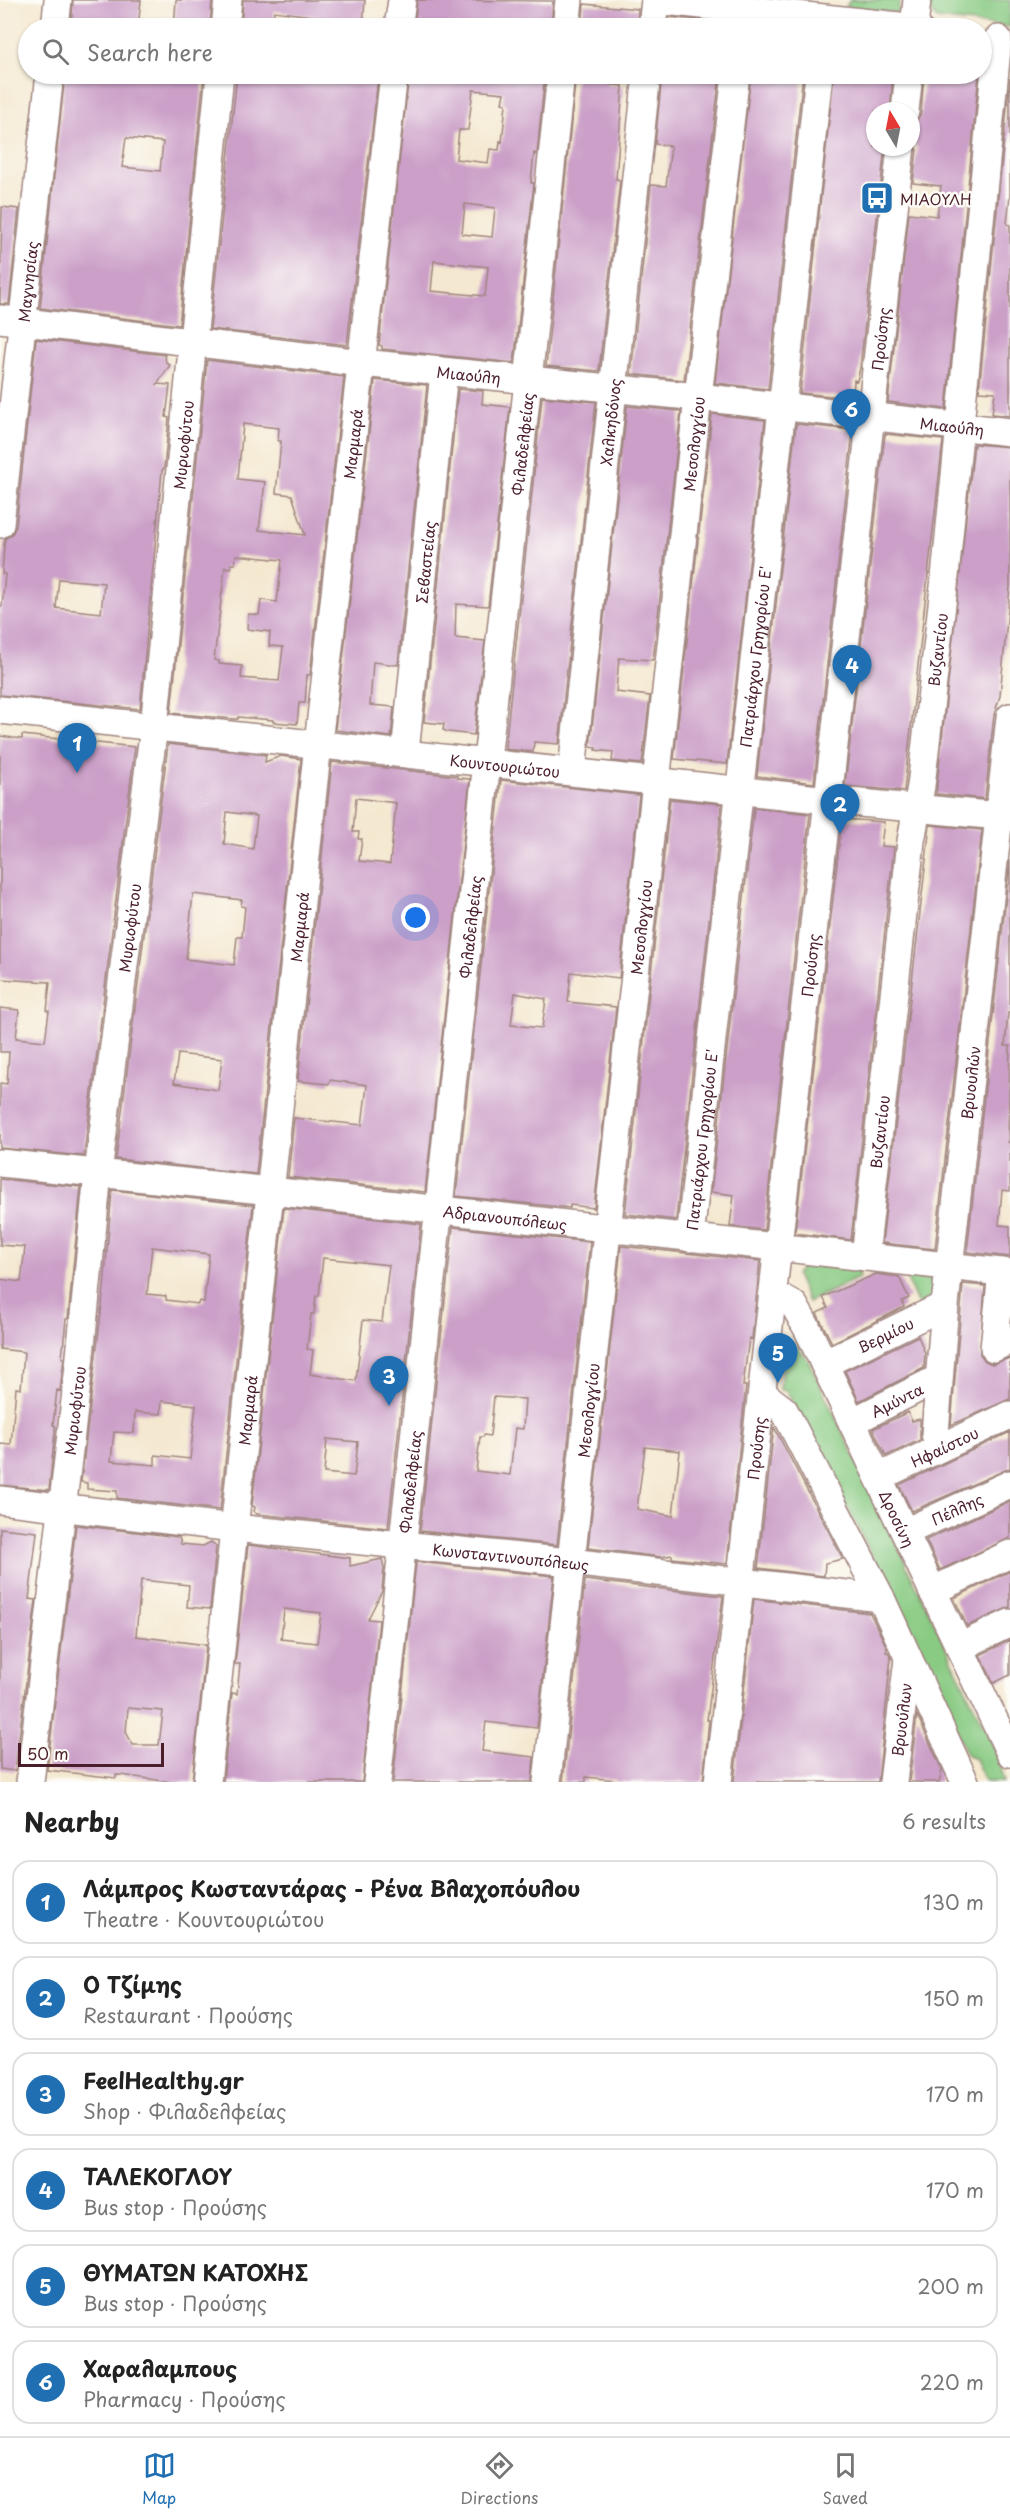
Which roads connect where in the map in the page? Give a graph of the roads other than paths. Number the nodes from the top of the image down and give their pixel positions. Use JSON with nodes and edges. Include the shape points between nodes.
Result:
{"nodes":[{"id":1,"x":58,"y":0,"type":"edge"},
{"id":2,"x":228,"y":0,"type":"edge"},
{"id":3,"x":402,"y":0,"type":"edge"},
{"id":4,"x":569,"y":0,"type":"edge"},
{"id":5,"x":655,"y":0,"type":"edge"},
{"id":6,"x":917,"y":0,"type":"edge"},
{"id":7,"x":56,"y":18,"type":"edge"},
{"id":8,"x":226,"y":18,"type":"edge"},
{"id":9,"x":400,"y":18,"type":"edge"},
{"id":10,"x":567,"y":18,"type":"edge"},
{"id":11,"x":653,"y":18,"type":"edge"},
{"id":12,"x":734,"y":18,"type":"edge"},
{"id":13,"x":916,"y":18,"type":"edge"},
{"id":14,"x":996,"y":39,"type":"edge"},
{"id":15,"x":992,"y":80,"type":"edge"},
{"id":16,"x":48,"y":84,"type":"edge"},
{"id":17,"x":219,"y":84,"type":"edge"},
{"id":18,"x":393,"y":84,"type":"edge"},
{"id":19,"x":560,"y":84,"type":"edge"},
{"id":20,"x":646,"y":84,"type":"edge"},
{"id":21,"x":735,"y":84,"type":"edge"},
{"id":22,"x":818,"y":84,"type":"edge"},
{"id":23,"x":908,"y":84,"type":"edge"},
{"id":24,"x":992,"y":84,"type":"edge"},
{"id":25,"x":906,"y":102,"type":"edge"},
{"id":26,"x":900,"y":156,"type":"edge"},
{"id":27,"x":11,"y":320,"type":"edge"},
{"id":28,"x":192,"y":341,"type":"junction"},
{"id":29,"x":362,"y":363,"type":"junction"},
{"id":30,"x":444,"y":372,"type":"junction"},
{"id":31,"x":529,"y":381,"type":"junction"},
{"id":32,"x":614,"y":389,"type":"junction"},
{"id":33,"x":698,"y":397,"type":"junction"},
{"id":34,"x":782,"y":407,"type":"junction"},
{"id":35,"x":871,"y":416,"type":"junction"},
{"id":36,"x":958,"y":428,"type":"junction"},
{"id":37,"x":1010,"y":432,"type":"edge"},
{"id":38,"x":0,"y":524,"type":"edge"},
{"id":39,"x":0,"y":710,"type":"edge"},
{"id":40,"x":1010,"y":717,"type":"edge"},
{"id":41,"x":154,"y":726,"type":"junction"},
{"id":42,"x":318,"y":744,"type":"junction"},
{"id":43,"x":405,"y":753,"type":"junction"},
{"id":44,"x":489,"y":762,"type":"junction"},
{"id":45,"x":572,"y":771,"type":"junction"},
{"id":46,"x":657,"y":780,"type":"junction"},
{"id":47,"x":741,"y":789,"type":"junction"},
{"id":48,"x":828,"y":800,"type":"junction"},
{"id":49,"x":918,"y":808,"type":"junction"},
{"id":50,"x":1005,"y":817,"type":"edge"},
{"id":51,"x":0,"y":1163,"type":"edge"},
{"id":52,"x":98,"y":1173,"type":"junction"},
{"id":53,"x":271,"y":1191,"type":"junction"},
{"id":54,"x":438,"y":1209,"type":"junction"},
{"id":55,"x":606,"y":1229,"type":"junction"},
{"id":56,"x":690,"y":1238,"type":"junction"},
{"id":57,"x":778,"y":1247,"type":"junction"},
{"id":58,"x":865,"y":1257,"type":"junction"},
{"id":59,"x":949,"y":1267,"type":"junction"},
{"id":60,"x":1006,"y":1273,"type":"edge"},
{"id":61,"x":774,"y":1294,"type":"junction"},
{"id":62,"x":945,"y":1305,"type":"junction"},
{"id":63,"x":1010,"y":1340,"type":"edge"},
{"id":64,"x":824,"y":1364,"type":"junction"},
{"id":65,"x":939,"y":1378,"type":"junction"},
{"id":66,"x":762,"y":1392,"type":"junction"},
{"id":67,"x":1010,"y":1415,"type":"edge"},
{"id":68,"x":852,"y":1422,"type":"junction"},
{"id":69,"x":940,"y":1448,"type":"junction"},
{"id":70,"x":879,"y":1477,"type":"junction"},
{"id":71,"x":1010,"y":1484,"type":"edge"},
{"id":72,"x":0,"y":1500,"type":"edge"},
{"id":73,"x":62,"y":1506,"type":"junction"},
{"id":74,"x":234,"y":1528,"type":"junction"},
{"id":75,"x":905,"y":1532,"type":"junction"},
{"id":76,"x":402,"y":1546,"type":"junction"},
{"id":77,"x":1010,"y":1554,"type":"edge"},
{"id":78,"x":570,"y":1562,"type":"junction"},
{"id":79,"x":741,"y":1583,"type":"junction"},
{"id":80,"x":932,"y":1591,"type":"junction"},
{"id":81,"x":881,"y":1598,"type":"junction"},
{"id":82,"x":1010,"y":1623,"type":"edge"},
{"id":83,"x":960,"y":1647,"type":"junction"},
{"id":84,"x":908,"y":1658,"type":"junction"},
{"id":85,"x":999,"y":1700,"type":"edge"},
{"id":86,"x":1010,"y":1753,"type":"edge"},
{"id":87,"x":30,"y":1782,"type":"edge"},
{"id":88,"x":207,"y":1782,"type":"edge"},
{"id":89,"x":376,"y":1782,"type":"edge"},
{"id":90,"x":547,"y":1782,"type":"edge"},
{"id":91,"x":718,"y":1782,"type":"edge"},
{"id":92,"x":893,"y":1782,"type":"edge"},
{"id":93,"x":964,"y":1782,"type":"edge"}],
"edges":[{"from":1,"to":7,"type":"street"},
{"from":2,"to":8,"type":"street"},
{"from":3,"to":9,"type":"street"},
{"from":4,"to":10,"type":"street"},
{"from":5,"to":11,"type":"street"},
{"from":5,"to":12,"type":"street"},
{"from":6,"to":13,"type":"street"},
{"from":14,"to":15,"type":"street","name":"Βυζαντίου"},
{"from":16,"to":27,"type":"street","name":"Μαγνησίας"},
{"from":17,"to":28,"type":"street","name":"Μυριοφύτου"},
{"from":18,"to":29,"type":"street","name":"Μαρμαρά"},
{"from":19,"to":31,"type":"street","name":"Φιλαδελφείας"},
{"from":20,"to":32,"type":"street","name":"Χαλκηδόνος"},
{"from":21,"to":33,"type":"street","name":"Μεσολογγίου"},
{"from":22,"to":34,"type":"street","name":"Πατριάρχου Γρηγορίου Ε'"},
{"from":23,"to":25,"type":"street"},
{"from":24,"to":36,"type":"street","name":"Βυζαντίου"},
{"from":26,"to":35,"type":"street","name":"Προύσης"},
{"from":27,"to":28,"type":"street","name":"Μιαούλη"},
{"from":27,"to":38,"type":"street","name":"Μαγνησίας"},
{"from":28,"to":29,"type":"street","name":"Μιαούλη"},
{"from":28,"to":41,"type":"street","name":"Μυριοφύτου"},
{"from":29,"to":30,"type":"street","name":"Μιαούλη"},
{"from":29,"to":42,"type":"street","name":"Μαρμαρά"},
{"from":30,"to":31,"type":"street","name":"Μιαούλη"},
{"from":30,"to":43,"type":"street","name":"Σεβαστείας"},
{"from":31,"to":32,"type":"street","name":"Μιαούλη"},
{"from":31,"to":44,"type":"street","name":"Φιλαδελφείας"},
{"from":32,"to":33,"type":"street","name":"Μιαούλη"},
{"from":32,"to":45,"type":"street","name":"Χαλκηδόνος"},
{"from":33,"to":34,"type":"street","name":"Μιαούλη"},
{"from":33,"to":46,"type":"street","name":"Μεσολογγίου"},
{"from":34,"to":35,"type":"street","name":"Μιαούλη"},
{"from":34,"to":47,"type":"street","name":"Πατριάρχου Γρηγορίου Ε'"},
{"from":35,"to":36,"type":"street","name":"Μιαούλη"},
{"from":35,"to":48,"type":"street","name":"Προύσης"},
{"from":36,"to":37,"type":"street","name":"Μιαούλη"},
{"from":36,"to":49,"type":"street","name":"Βυζαντίου"},
{"from":39,"to":41,"type":"street","name":"Κουντουριώτου"},
{"from":40,"to":50,"type":"street","name":"Βρυουλών"},
{"from":41,"to":42,"type":"street","name":"Κουντουριώτου"},
{"from":41,"to":52,"type":"street","name":"Μυριοφύτου"},
{"from":42,"to":43,"type":"street","name":"Κουντουριώτου"},
{"from":42,"to":53,"type":"street","name":"Μαρμαρά"},
{"from":43,"to":44,"type":"street","name":"Κουντουριώτου"},
{"from":44,"to":45,"type":"street","name":"Κουντουριώτου"},
{"from":44,"to":54,"type":"street","name":"Φιλαδελφείας"},
{"from":45,"to":46,"type":"street","name":"Κουντουριώτου"},
{"from":46,"to":47,"type":"street","name":"Κουντουριώτου"},
{"from":46,"to":55,"type":"street","name":"Μεσολογγίου"},
{"from":47,"to":48,"type":"street","name":"Κουντουριώτου"},
{"from":47,"to":56,"type":"street","name":"Πατριάρχου Γρηγορίου Ε'"},
{"from":48,"to":49,"type":"street","name":"Κουντουριώτου"},
{"from":48,"to":57,"type":"street","name":"Προύσης"},
{"from":49,"to":50,"type":"street","name":"Κουντουριώτου"},
{"from":49,"to":58,"type":"street","name":"Βυζαντίου","via":[[911,841]]},
{"from":50,"to":59,"type":"street","name":"Βρυουλών"},
{"from":51,"to":52,"type":"street","name":"Αδριανουπόλεως"},
{"from":52,"to":53,"type":"street","name":"Αδριανουπόλεως"},
{"from":52,"to":73,"type":"street","name":"Μυριοφύτου"},
{"from":53,"to":54,"type":"street","name":"Αδριανουπόλεως"},
{"from":53,"to":74,"type":"street","name":"Μαρμαρά"},
{"from":54,"to":55,"type":"street","name":"Αδριανουπόλεως"},
{"from":54,"to":76,"type":"street","name":"Φιλαδελφείας"},
{"from":55,"to":56,"type":"street","name":"Αδριανουπόλεως"},
{"from":55,"to":78,"type":"street","name":"Μεσολογγίου"},
{"from":56,"to":57,"type":"street","name":"Αδριανουπόλεως"},
{"from":57,"to":58,"type":"street","name":"Αδριανουπόλεως"},
{"from":57,"to":61,"type":"street","name":"Προύσης"},
{"from":58,"to":59,"type":"street","name":"Αδριανουπόλεως"},
{"from":59,"to":60,"type":"street","name":"Αδριανουπόλεως"},
{"from":59,"to":62,"type":"street","name":"Βρυουλών"},
{"from":60,"to":63,"type":"street","via":[[994,1348]]},
{"from":61,"to":64,"type":"street","name":"Δροσίνη","via":[[797,1309]]},
{"from":61,"to":66,"type":"street","name":"Προύσης"},
{"from":62,"to":64,"type":"street","name":"Βερμίου"},
{"from":62,"to":65,"type":"street","name":"Βρυουλών"},
{"from":64,"to":68,"type":"street","name":"Δροσίνη"},
{"from":65,"to":68,"type":"street","name":"Αμύντα"},
{"from":65,"to":69,"type":"street","name":"Βρυουλών","via":[[935,1434]]},
{"from":66,"to":79,"type":"street","name":"Προύσης"},
{"from":66,"to":81,"type":"street","via":[[784,1410]]},
{"from":67,"to":69,"type":"street","name":"Ηφαίστου"},
{"from":68,"to":70,"type":"street","name":"Δροσίνη"},
{"from":69,"to":70,"type":"street","name":"Ηφαίστου"},
{"from":70,"to":75,"type":"street","name":"Δροσίνη"},
{"from":71,"to":75,"type":"street","name":"Πέλλης"},
{"from":72,"to":73,"type":"street","name":"Κωνσταντινουπόλεως"},
{"from":73,"to":74,"type":"street","name":"Κωνσταντινουπόλεως"},
{"from":73,"to":87,"type":"street","name":"Μυριοφύτου"},
{"from":74,"to":76,"type":"street","name":"Κωνσταντινουπόλεως"},
{"from":74,"to":88,"type":"street","name":"Μαρμαρά"},
{"from":75,"to":80,"type":"street","name":"Δροσίνη"},
{"from":76,"to":78,"type":"street","name":"Κωνσταντινουπόλεως"},
{"from":76,"to":89,"type":"street","name":"Φιλαδελφείας"},
{"from":77,"to":80,"type":"street"},
{"from":78,"to":79,"type":"street","name":"Κωνσταντινουπόλεως"},
{"from":78,"to":90,"type":"street","name":"Μεσολογγίου"},
{"from":79,"to":81,"type":"street","name":"Κωνσταντινουπόλεως"},
{"from":79,"to":91,"type":"street","name":"Προύσης"},
{"from":80,"to":83,"type":"street","name":"Δροσίνη"},
{"from":81,"to":84,"type":"street"},
{"from":82,"to":83,"type":"street"},
{"from":83,"to":85,"type":"street","name":"Δροσίνη"},
{"from":84,"to":92,"type":"street","name":"Βρυούλων"},
{"from":84,"to":93,"type":"street"},
{"from":85,"to":86,"type":"street","name":"Δροσίνη"}]}
